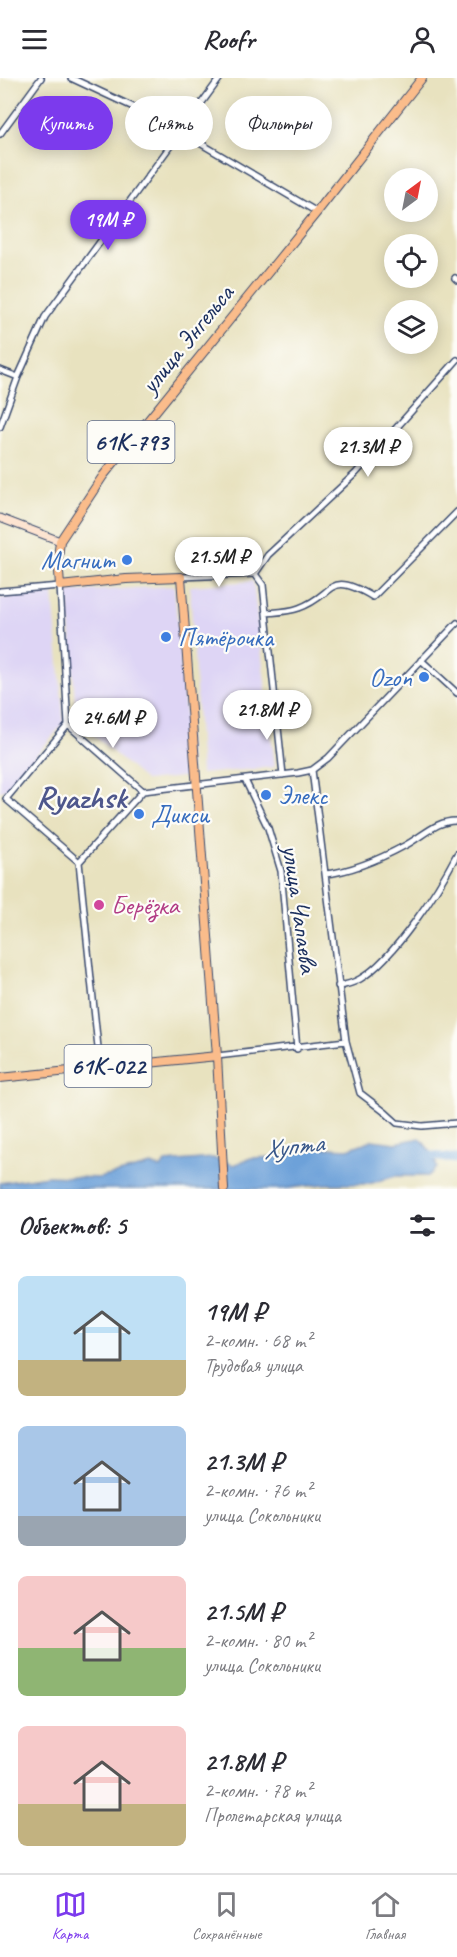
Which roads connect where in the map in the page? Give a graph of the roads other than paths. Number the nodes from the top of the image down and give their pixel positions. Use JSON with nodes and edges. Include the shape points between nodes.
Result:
{"nodes":[{"id":1,"x":41,"y":78,"type":"edge"},
{"id":2,"x":71,"y":78,"type":"edge"},
{"id":3,"x":220,"y":78,"type":"edge"},
{"id":4,"x":422,"y":78,"type":"edge"},
{"id":5,"x":207,"y":96,"type":"edge"},
{"id":6,"x":125,"y":102,"type":"edge"},
{"id":7,"x":0,"y":134,"type":"edge"},
{"id":8,"x":167,"y":150,"type":"edge"},
{"id":9,"x":213,"y":150,"type":"edge"},
{"id":10,"x":317,"y":212,"type":"junction"},
{"id":11,"x":457,"y":360,"type":"edge"},
{"id":12,"x":0,"y":370,"type":"edge"},
{"id":13,"x":18,"y":377,"type":"junction"},
{"id":14,"x":0,"y":427,"type":"edge"},
{"id":15,"x":457,"y":512,"type":"edge"},
{"id":16,"x":0,"y":518,"type":"edge"},
{"id":17,"x":60,"y":541,"type":"junction"},
{"id":18,"x":255,"y":574,"type":"junction"},
{"id":19,"x":182,"y":577,"type":"junction"},
{"id":20,"x":60,"y":586,"type":"junction"},
{"id":21,"x":0,"y":591,"type":"edge"},
{"id":22,"x":266,"y":613,"type":"junction"},
{"id":23,"x":457,"y":623,"type":"edge"},
{"id":24,"x":421,"y":660,"type":"junction"},
{"id":25,"x":457,"y":693,"type":"edge"},
{"id":26,"x":68,"y":725,"type":"junction"},
{"id":27,"x":312,"y":770,"type":"junction"},
{"id":28,"x":283,"y":775,"type":"junction"},
{"id":29,"x":245,"y":780,"type":"junction"},
{"id":30,"x":196,"y":783,"type":"junction"},
{"id":31,"x":143,"y":790,"type":"junction"},
{"id":32,"x":3,"y":799,"type":"edge"},
{"id":33,"x":457,"y":821,"type":"edge"},
{"id":34,"x":457,"y":854,"type":"edge"},
{"id":35,"x":79,"y":862,"type":"junction"},
{"id":36,"x":326,"y":874,"type":"junction"},
{"id":37,"x":338,"y":986,"type":"junction"},
{"id":38,"x":346,"y":1041,"type":"junction"},
{"id":39,"x":297,"y":1048,"type":"junction"},
{"id":40,"x":217,"y":1056,"type":"junction"},
{"id":41,"x":100,"y":1067,"type":"junction"},
{"id":42,"x":0,"y":1078,"type":"edge"},
{"id":43,"x":457,"y":1123,"type":"edge"},
{"id":44,"x":224,"y":1189,"type":"edge"}],
"edges":[{"from":1,"to":7,"type":"street"},
{"from":2,"to":6,"type":"street"},
{"from":3,"to":5,"type":"street"},
{"from":4,"to":10,"type":"main road","name":"улица Энгельса","number":"61К-793"},
{"from":8,"to":13,"type":"street","via":[[45,317]]},
{"from":9,"to":10,"type":"street"},
{"from":10,"to":17,"type":"main road","name":"улица Энгельса","number":"61К-793","via":[[103,476]]},
{"from":11,"to":18,"type":"street","via":[[356,473],[268,555]]},
{"from":12,"to":13,"type":"street"},
{"from":13,"to":14,"type":"street"},
{"from":15,"to":22,"type":"street","via":[[373,597],[355,586],[337,585],[300,608]]},
{"from":16,"to":17,"type":"main road"},
{"from":17,"to":20,"type":"main road"},
{"from":18,"to":19,"type":"street"},
{"from":18,"to":22,"type":"street","via":[[263,585]]},
{"from":19,"to":20,"type":"main road"},
{"from":19,"to":30,"type":"main road"},
{"from":20,"to":21,"type":"street"},
{"from":20,"to":26,"type":"street"},
{"from":22,"to":28,"type":"street"},
{"from":23,"to":24,"type":"street"},
{"from":24,"to":25,"type":"street"},
{"from":24,"to":27,"type":"street"},
{"from":26,"to":31,"type":"street"},
{"from":26,"to":32,"type":"street"},
{"from":27,"to":28,"type":"street"},
{"from":27,"to":36,"type":"street"},
{"from":28,"to":29,"type":"street"},
{"from":29,"to":30,"type":"street"},
{"from":29,"to":39,"type":"street","name":"улица Чапаева","via":[[268,828],[281,871]]},
{"from":30,"to":31,"type":"street"},
{"from":30,"to":40,"type":"main road"},
{"from":31,"to":35,"type":"street"},
{"from":32,"to":35,"type":"street"},
{"from":33,"to":36,"type":"street","via":[[435,826],[386,855]]},
{"from":34,"to":37,"type":"street","via":[[398,944],[362,978]]},
{"from":35,"to":41,"type":"street"},
{"from":36,"to":37,"type":"street"},
{"from":37,"to":38,"type":"street"},
{"from":38,"to":39,"type":"street"},
{"from":38,"to":43,"type":"street","via":[[360,1093],[397,1123]]},
{"from":39,"to":40,"type":"street"},
{"from":40,"to":41,"type":"main road","number":"61К-022"},
{"from":40,"to":44,"type":"main road"},
{"from":41,"to":42,"type":"main road","number":"61К-022"}]}
